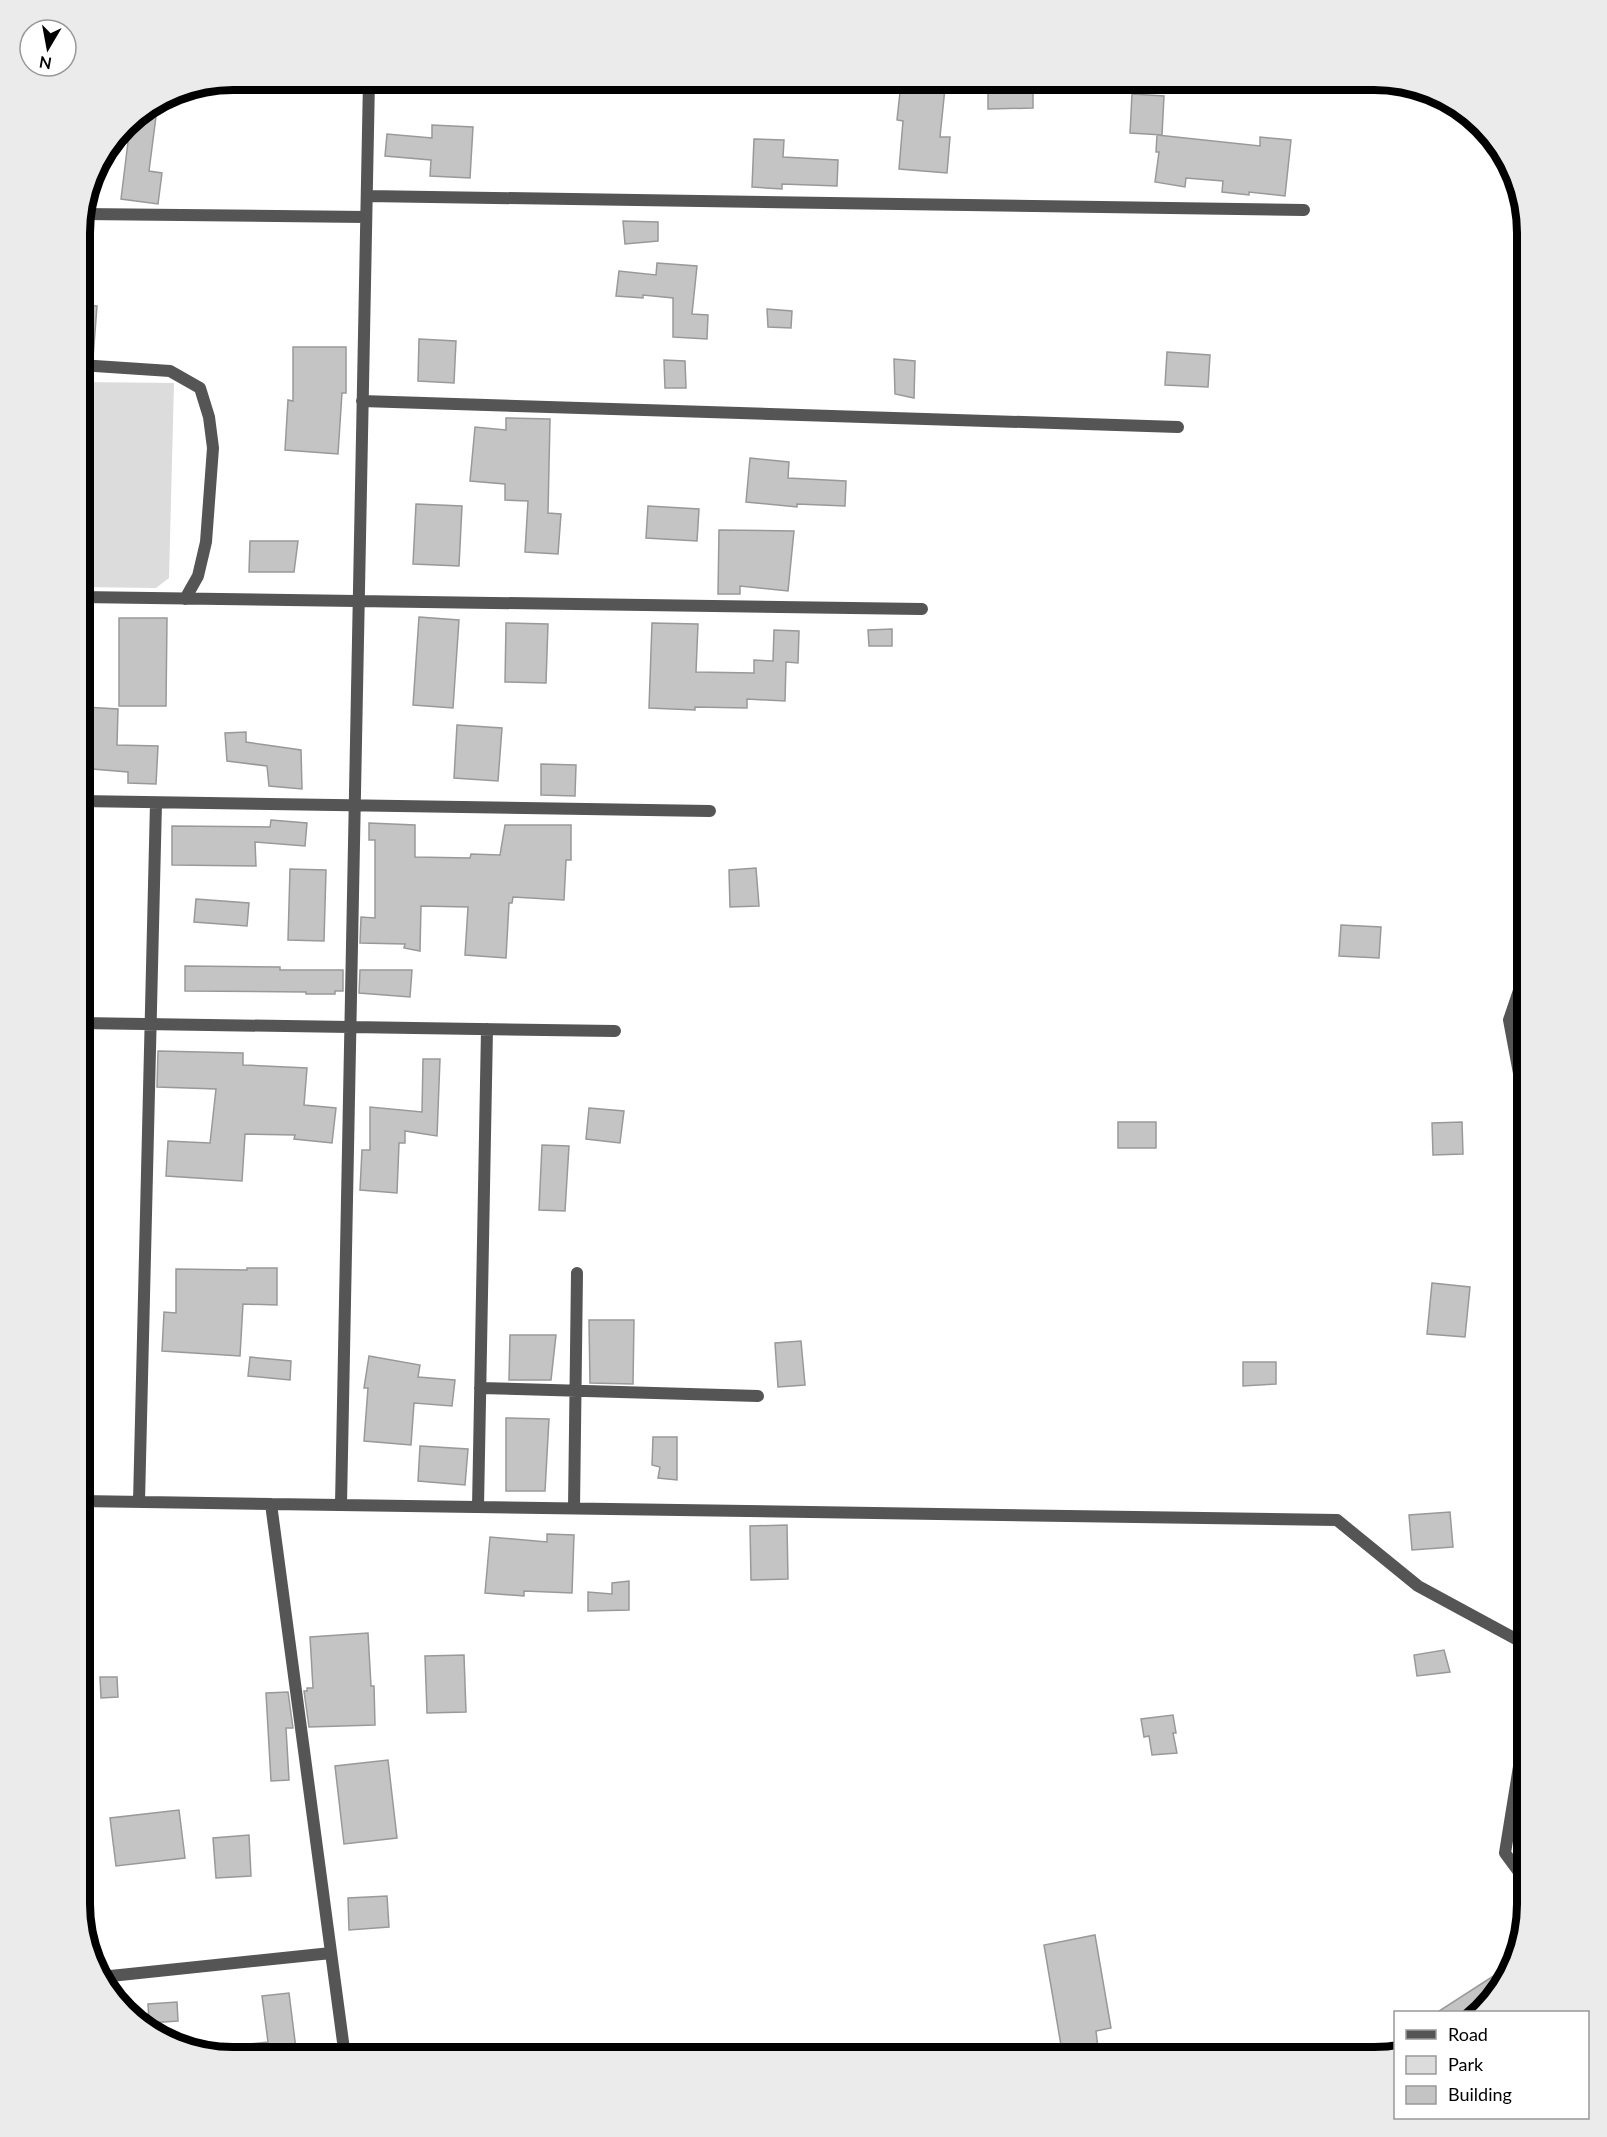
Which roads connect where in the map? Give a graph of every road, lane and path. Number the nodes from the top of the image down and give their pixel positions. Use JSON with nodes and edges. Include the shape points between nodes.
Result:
{"nodes":[{"id":1,"x":369,"y":90,"type":"edge"},
{"id":2,"x":367,"y":196,"type":"junction"},
{"id":3,"x":1304,"y":210,"type":"dead end"},
{"id":4,"x":92,"y":213,"type":"edge"},
{"id":5,"x":366,"y":217,"type":"junction"},
{"id":6,"x":90,"y":366,"type":"edge"},
{"id":7,"x":362,"y":401,"type":"junction"},
{"id":8,"x":1178,"y":427,"type":"dead end"},
{"id":9,"x":90,"y":597,"type":"edge"},
{"id":10,"x":185,"y":598,"type":"junction"},
{"id":11,"x":359,"y":601,"type":"junction"},
{"id":12,"x":922,"y":609,"type":"dead end"},
{"id":13,"x":90,"y":801,"type":"edge"},
{"id":14,"x":156,"y":803,"type":"junction"},
{"id":15,"x":354,"y":806,"type":"junction"},
{"id":16,"x":710,"y":811,"type":"dead end"},
{"id":17,"x":1517,"y":996,"type":"edge"},
{"id":18,"x":90,"y":1023,"type":"edge"},
{"id":19,"x":151,"y":1024,"type":"junction"},
{"id":20,"x":350,"y":1027,"type":"junction"},
{"id":21,"x":487,"y":1029,"type":"junction"},
{"id":22,"x":615,"y":1031,"type":"dead end"},
{"id":23,"x":1517,"y":1063,"type":"edge"},
{"id":24,"x":577,"y":1273,"type":"dead end"},
{"id":25,"x":480,"y":1388,"type":"junction"},
{"id":26,"x":576,"y":1390,"type":"junction"},
{"id":27,"x":758,"y":1395,"type":"dead end"},
{"id":28,"x":90,"y":1501,"type":"edge"},
{"id":29,"x":139,"y":1502,"type":"junction"},
{"id":30,"x":271,"y":1504,"type":"junction"},
{"id":31,"x":341,"y":1505,"type":"junction"},
{"id":32,"x":478,"y":1507,"type":"junction"},
{"id":33,"x":574,"y":1508,"type":"junction"},
{"id":34,"x":1517,"y":1640,"type":"edge"},
{"id":35,"x":1517,"y":1779,"type":"edge"},
{"id":36,"x":1517,"y":1869,"type":"edge"},
{"id":37,"x":331,"y":1953,"type":"junction"},
{"id":38,"x":110,"y":1976,"type":"edge"},
{"id":39,"x":344,"y":2047,"type":"edge"}],
"edges":[{"from":1,"to":2,"type":"street"},
{"from":2,"to":3,"type":"street"},
{"from":2,"to":5,"type":"street"},
{"from":4,"to":5,"type":"street"},
{"from":5,"to":7,"type":"street"},
{"from":6,"to":10,"type":"street","via":[[170,371],[200,388],[213,448],[206,542],[198,576]]},
{"from":7,"to":8,"type":"street"},
{"from":7,"to":11,"type":"street"},
{"from":9,"to":10,"type":"street"},
{"from":10,"to":11,"type":"street"},
{"from":11,"to":12,"type":"street"},
{"from":11,"to":15,"type":"street"},
{"from":13,"to":14,"type":"street"},
{"from":14,"to":15,"type":"street"},
{"from":14,"to":19,"type":"street"},
{"from":15,"to":16,"type":"street"},
{"from":15,"to":20,"type":"street"},
{"from":17,"to":23,"type":"street","via":[[1509,1020]]},
{"from":18,"to":19,"type":"street"},
{"from":19,"to":20,"type":"street"},
{"from":19,"to":29,"type":"street"},
{"from":20,"to":21,"type":"street"},
{"from":20,"to":31,"type":"street"},
{"from":21,"to":22,"type":"street"},
{"from":21,"to":25,"type":"street"},
{"from":24,"to":26,"type":"street"},
{"from":25,"to":26,"type":"street"},
{"from":25,"to":32,"type":"street"},
{"from":26,"to":27,"type":"street"},
{"from":26,"to":33,"type":"street"},
{"from":28,"to":29,"type":"street"},
{"from":29,"to":30,"type":"street"},
{"from":30,"to":31,"type":"street"},
{"from":30,"to":37,"type":"street"},
{"from":31,"to":32,"type":"street"},
{"from":32,"to":33,"type":"street"},
{"from":33,"to":34,"type":"street","via":[[1337,1520],[1418,1586]]},
{"from":35,"to":36,"type":"street","via":[[1505,1853]]},
{"from":37,"to":38,"type":"street"},
{"from":37,"to":39,"type":"street"}]}
